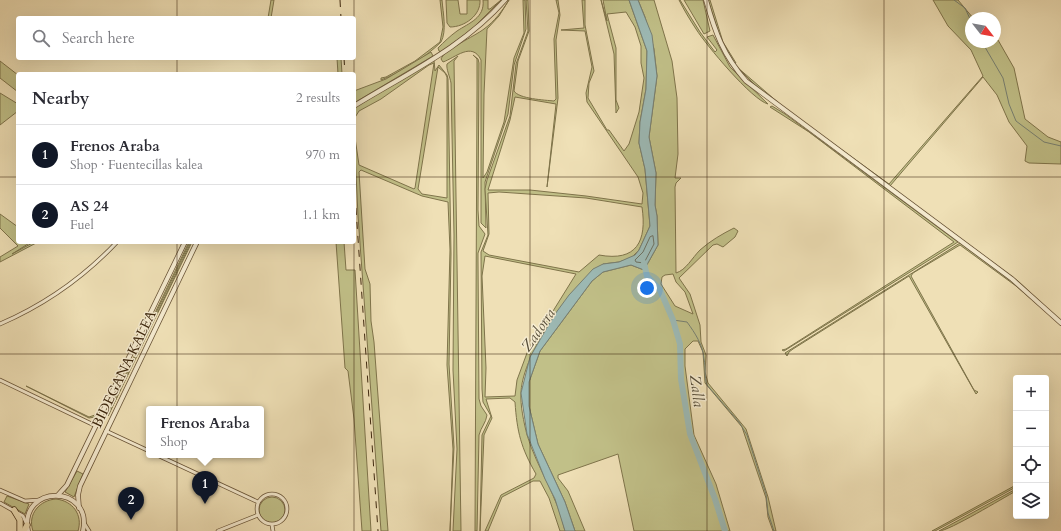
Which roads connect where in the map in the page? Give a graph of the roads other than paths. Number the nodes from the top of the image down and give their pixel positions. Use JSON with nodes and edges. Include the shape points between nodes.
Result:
{"nodes":[{"id":1,"x":505,"y":0,"type":"edge"},
{"id":2,"x":706,"y":0,"type":"edge"},
{"id":3,"x":356,"y":105,"type":"edge"},
{"id":4,"x":115,"y":244,"type":"edge"},
{"id":5,"x":184,"y":244,"type":"edge"},
{"id":6,"x":196,"y":244,"type":"edge"},
{"id":7,"x":1061,"y":323,"type":"edge"},
{"id":8,"x":0,"y":324,"type":"edge"},
{"id":9,"x":0,"y":380,"type":"edge"},
{"id":10,"x":96,"y":426,"type":"junction"},
{"id":11,"x":106,"y":431,"type":"junction"},
{"id":12,"x":146,"y":450,"type":"edge"},
{"id":13,"x":163,"y":458,"type":"edge"},
{"id":14,"x":0,"y":490,"type":"edge"},
{"id":15,"x":58,"y":495,"type":"junction"},
{"id":16,"x":40,"y":500,"type":"junction"},
{"id":17,"x":258,"y":502,"type":"junction"},
{"id":18,"x":0,"y":503,"type":"edge"},
{"id":19,"x":79,"y":508,"type":"junction"},
{"id":20,"x":14,"y":510,"type":"junction"},
{"id":21,"x":258,"y":515,"type":"junction"},
{"id":22,"x":84,"y":523,"type":"junction"},
{"id":23,"x":272,"y":525,"type":"junction"},
{"id":24,"x":28,"y":528,"type":"edge"},
{"id":25,"x":20,"y":531,"type":"edge"},
{"id":26,"x":24,"y":531,"type":"edge"},
{"id":27,"x":83,"y":531,"type":"edge"},
{"id":28,"x":89,"y":531,"type":"edge"},
{"id":29,"x":218,"y":531,"type":"edge"},
{"id":30,"x":273,"y":531,"type":"edge"}],
"edges":[{"from":1,"to":3,"type":"street","via":[[469,35]]},
{"from":2,"to":7,"type":"street","via":[[727,58],[746,81],[1012,279]]},
{"from":4,"to":8,"type":"street","via":[[96,263],[62,289]]},
{"from":5,"to":10,"type":"street","name":"BIDEGANA KALEA"},
{"from":6,"to":11,"type":"street","name":"BIDEGANA KALEA"},
{"from":9,"to":10,"type":"street"},
{"from":10,"to":15,"type":"street","name":"BIDEGANA KALEA","via":[[67,485]]},
{"from":11,"to":12,"type":"street"},
{"from":11,"to":19,"type":"street","name":"BIDEGANA KALEA","via":[[78,490]]},
{"from":13,"to":17,"type":"street"},
{"from":14,"to":16,"type":"street","via":[[25,501]]},
{"from":15,"to":16,"type":"street"},
{"from":15,"to":19,"type":"street","via":[[70,499]]},
{"from":16,"to":24,"type":"street","via":[[30,511]]},
{"from":17,"to":21,"type":"street"},
{"from":17,"to":23,"type":"street","via":[[264,496],[273,494],[285,501],[286,514],[281,522]]},
{"from":18,"to":20,"type":"street"},
{"from":19,"to":22,"type":"street","name":"BIDEGANA KALEA"},
{"from":20,"to":24,"type":"street","via":[[23,516]]},
{"from":20,"to":25,"type":"highway","via":[[20,520]]},
{"from":21,"to":23,"type":"street","via":[[263,522]]},
{"from":21,"to":29,"type":"street"},
{"from":22,"to":27,"type":"street"},
{"from":22,"to":28,"type":"street"},
{"from":23,"to":30,"type":"street"},
{"from":24,"to":26,"type":"highway"}]}
